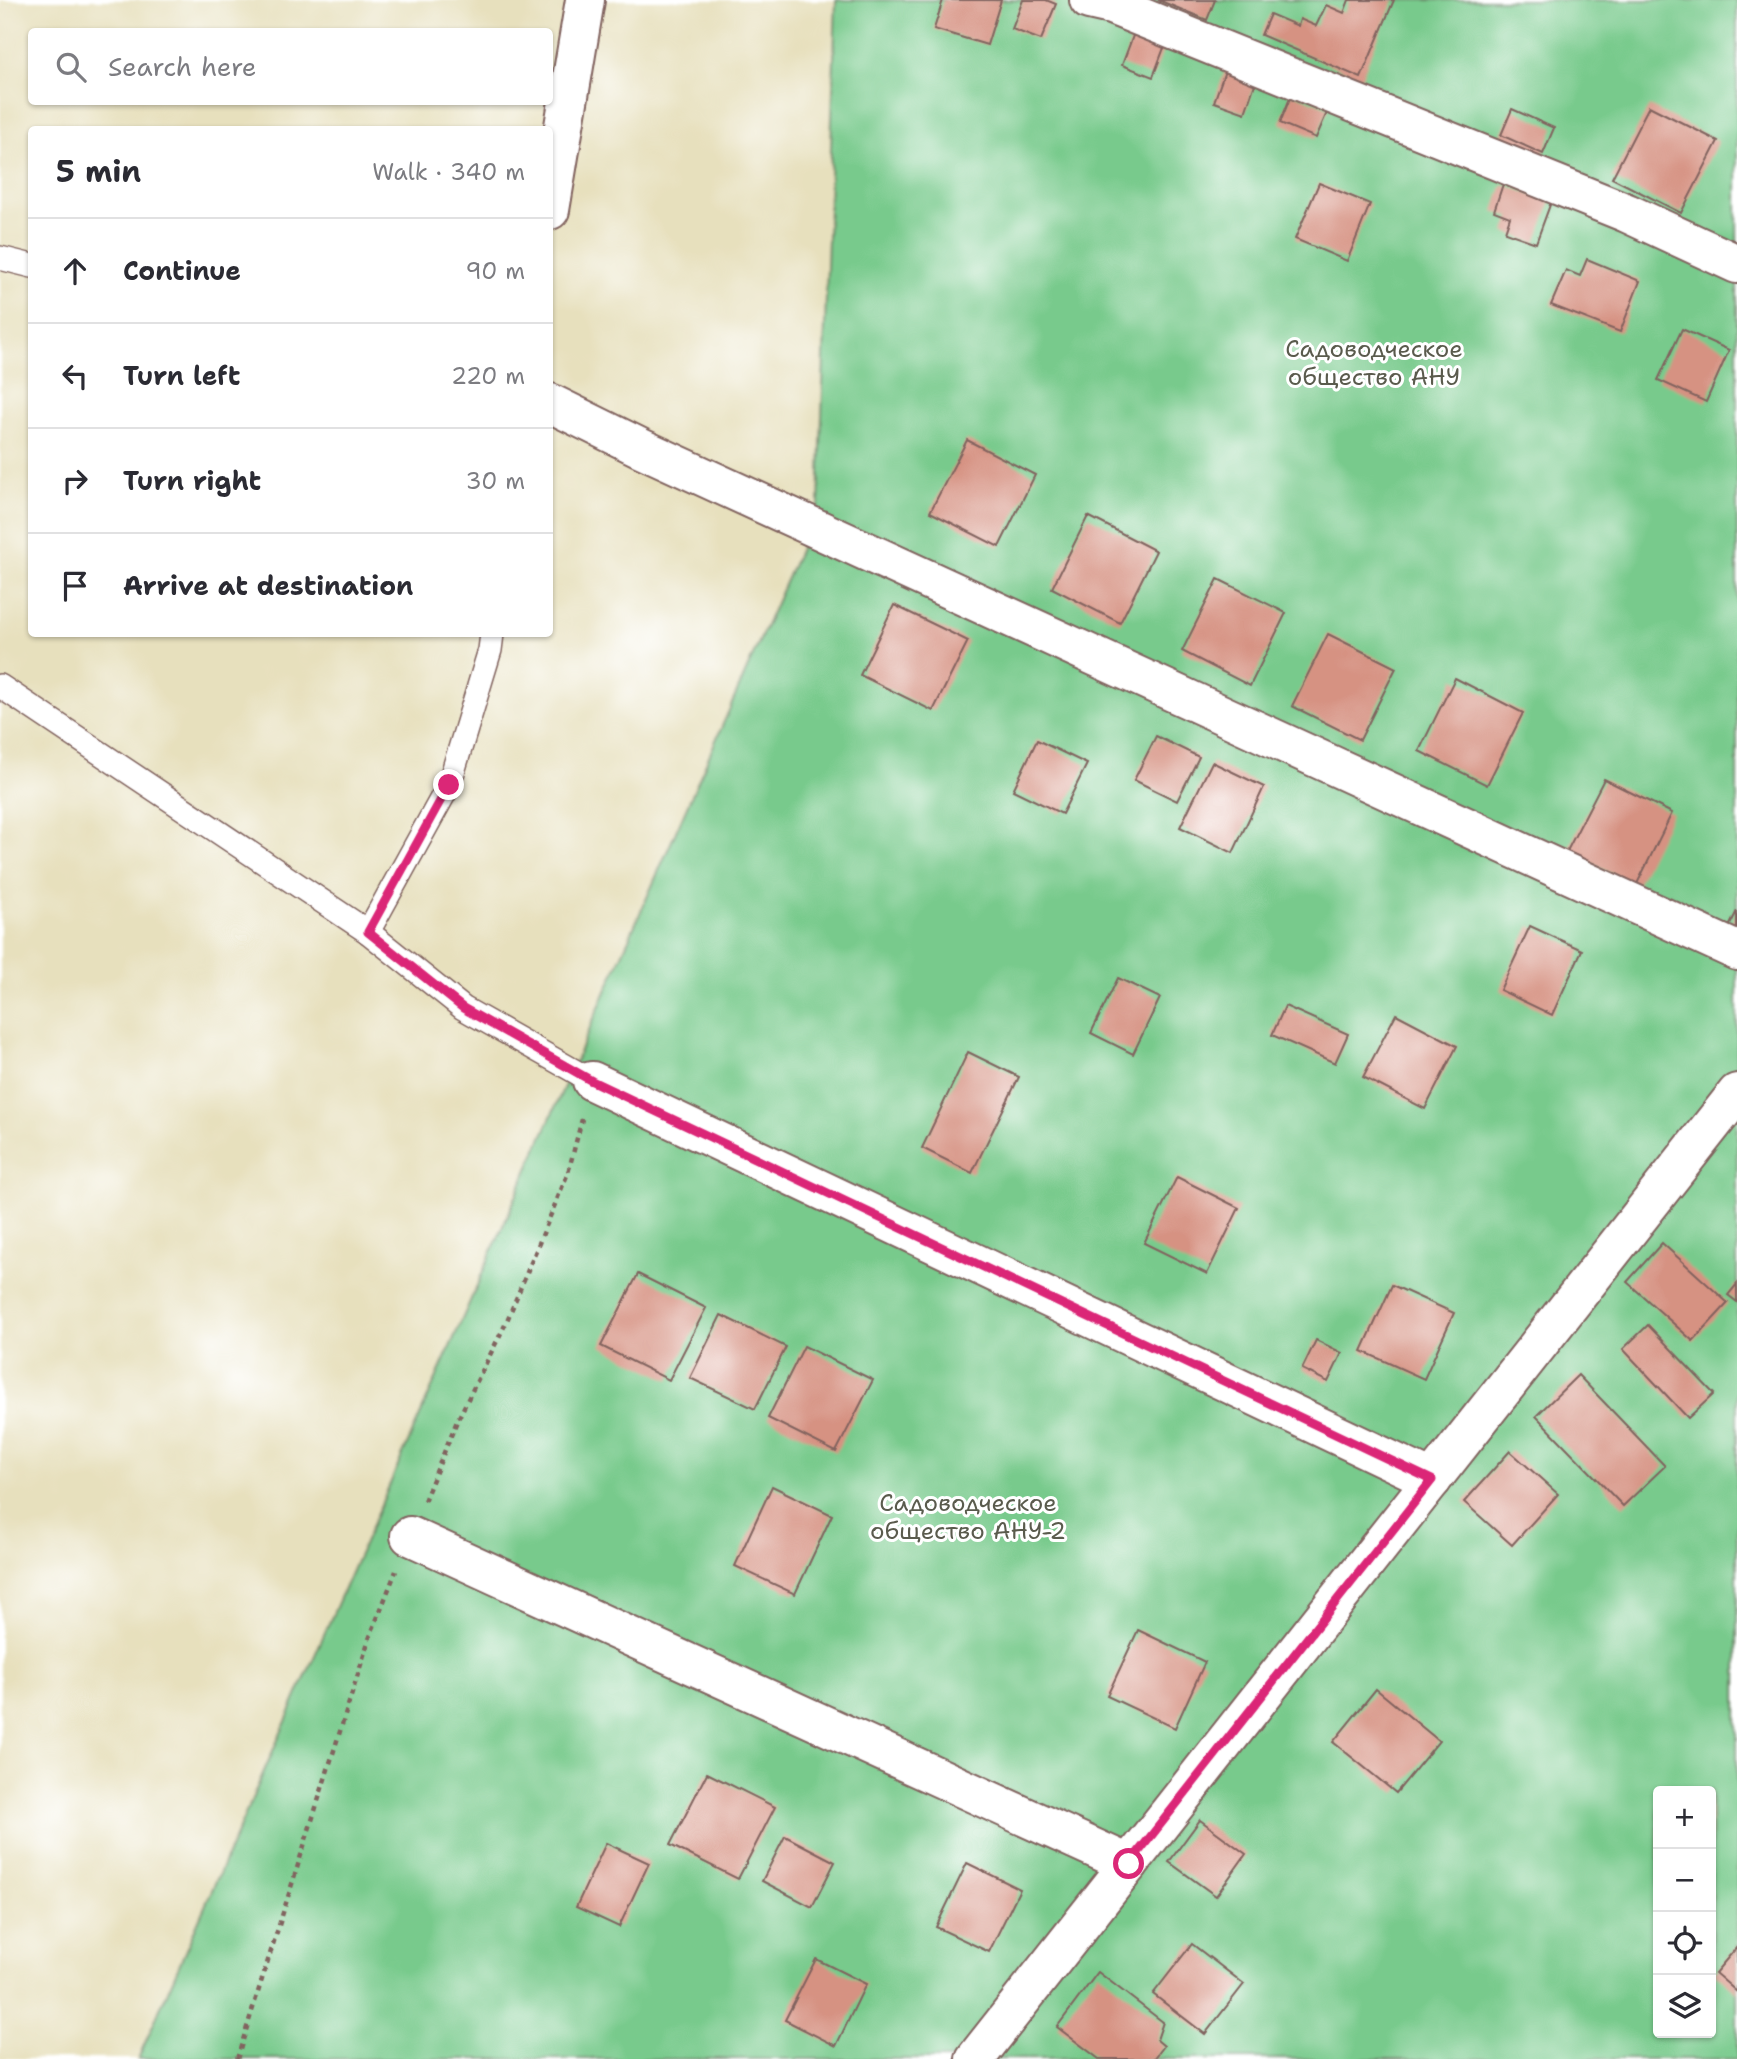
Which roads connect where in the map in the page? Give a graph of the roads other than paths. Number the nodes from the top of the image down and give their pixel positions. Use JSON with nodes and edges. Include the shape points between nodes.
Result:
{"nodes":[{"id":1,"x":585,"y":0,"type":"edge"},
{"id":2,"x":1089,"y":0,"type":"edge"},
{"id":3,"x":553,"y":192,"type":"edge"},
{"id":4,"x":0,"y":258,"type":"edge"},
{"id":5,"x":1737,"y":264,"type":"edge"},
{"id":6,"x":28,"y":265,"type":"edge"},
{"id":7,"x":553,"y":405,"type":"edge"},
{"id":8,"x":492,"y":637,"type":"edge"},
{"id":9,"x":0,"y":686,"type":"edge"},
{"id":10,"x":368,"y":932,"type":"junction"},
{"id":11,"x":1737,"y":951,"type":"edge"},
{"id":12,"x":592,"y":1081,"type":"joint"},
{"id":13,"x":1737,"y":1093,"type":"edge"},
{"id":14,"x":1432,"y":1480,"type":"junction"},
{"id":15,"x":410,"y":1536,"type":"dead end"},
{"id":16,"x":1129,"y":1864,"type":"junction"},
{"id":17,"x":975,"y":2059,"type":"edge"}],
"edges":[{"from":1,"to":3,"type":"street"},
{"from":2,"to":5,"type":"street","via":[[1627,213]]},
{"from":4,"to":6,"type":"lane"},
{"from":7,"to":11,"type":"street"},
{"from":8,"to":10,"type":"lane","via":[[449,785]]},
{"from":9,"to":10,"type":"lane"},
{"from":10,"to":12,"type":"lane","via":[[463,1008]]},
{"from":12,"to":14,"type":"street"},
{"from":13,"to":14,"type":"street"},
{"from":14,"to":16,"type":"street"},
{"from":15,"to":16,"type":"street"},
{"from":16,"to":17,"type":"street"}]}
